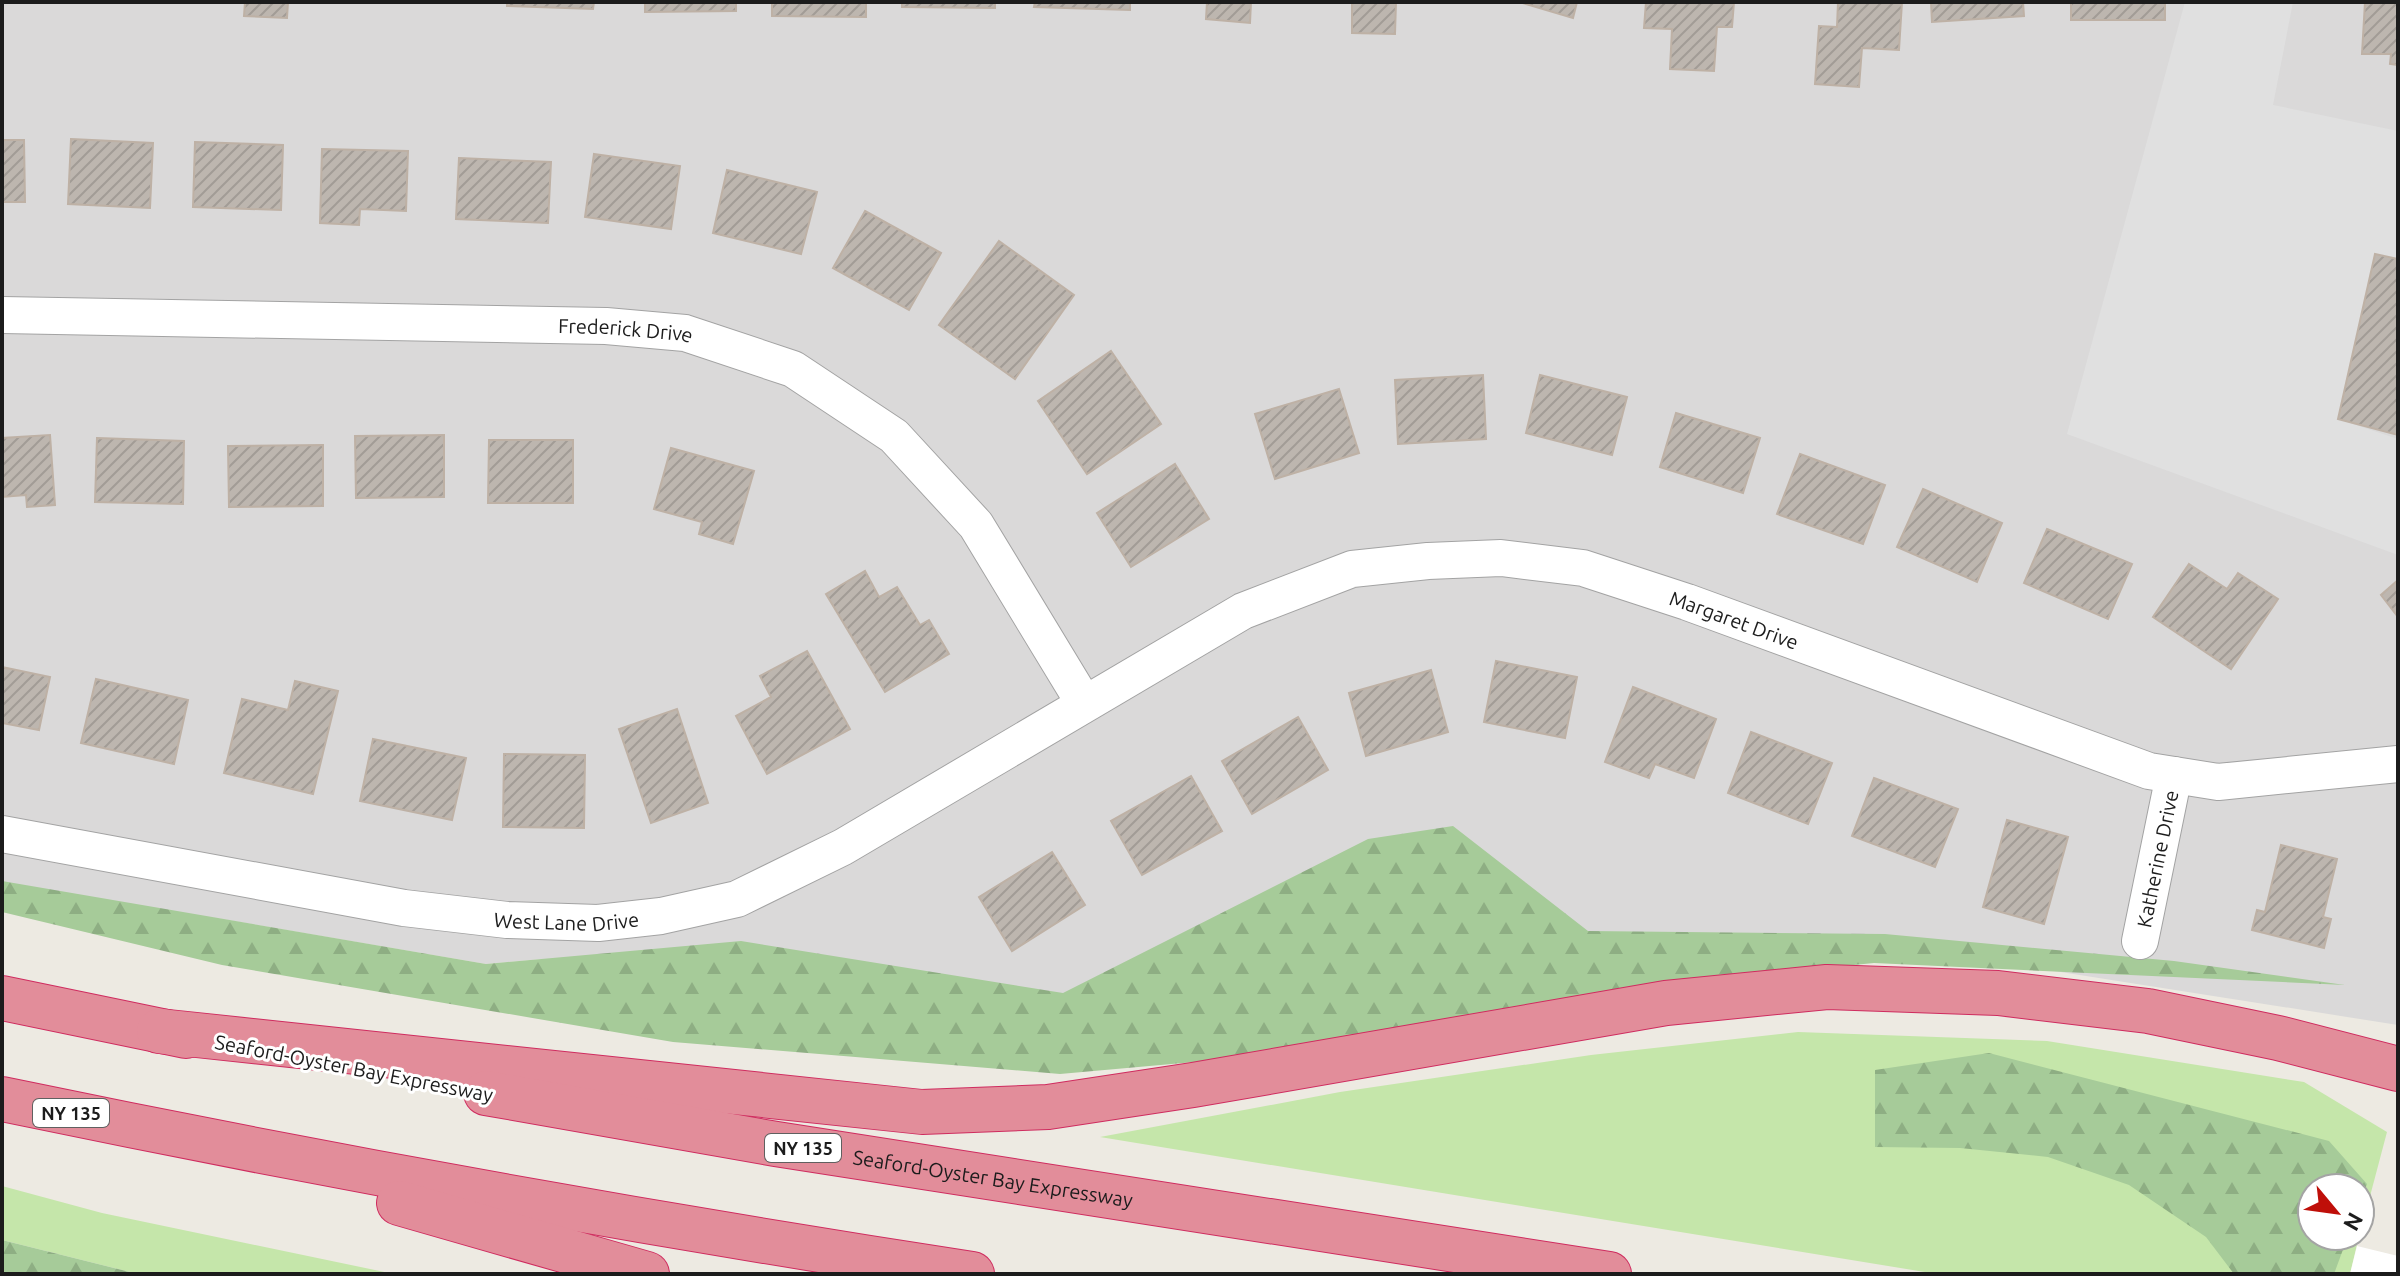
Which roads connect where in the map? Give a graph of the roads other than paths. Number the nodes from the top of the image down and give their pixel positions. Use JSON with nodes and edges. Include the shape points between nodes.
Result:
{"nodes":[{"id":1,"x":2,"y":315,"type":"edge"},
{"id":2,"x":1084,"y":703,"type":"junction"},
{"id":3,"x":2398,"y":764,"type":"edge"},
{"id":4,"x":2174,"y":775,"type":"junction"},
{"id":5,"x":2,"y":834,"type":"edge"},
{"id":6,"x":2140,"y":941,"type":"dead end"},
{"id":7,"x":2,"y":998,"type":"edge"},
{"id":8,"x":159,"y":1031,"type":"junction"},
{"id":9,"x":2398,"y":1069,"type":"edge"},
{"id":10,"x":2,"y":1099,"type":"edge"},
{"id":11,"x":140,"y":1128,"type":"junction"},
{"id":12,"x":647,"y":1274,"type":"edge"},
{"id":13,"x":972,"y":1274,"type":"edge"},
{"id":14,"x":1609,"y":1274,"type":"edge"}],
"edges":[{"from":1,"to":2,"type":"street","name":"Frederick Drive","via":[[606,326],[685,333],[793,369],[894,436],[976,525]]},
{"from":2,"to":4,"type":"street","name":"Margaret Drive","via":[[1243,611],[1352,569],[1501,558],[1583,568],[2149,771]]},
{"from":2,"to":5,"type":"street","name":"West Lane Drive","via":[[843,847],[737,899],[661,916],[598,923],[507,920],[404,908]]},
{"from":3,"to":4,"type":"street","name":"Margaret Drive","via":[[2218,782]]},
{"from":4,"to":6,"type":"street","name":"Katherine Drive"},
{"from":7,"to":8,"type":"highway","name":"Seaford-Oyster Bay Expressway","number":"NY 135"},
{"from":8,"to":9,"type":"highway","via":[[922,1112],[1048,1107],[1666,1003],[1827,987],[1998,993],[2148,1011]]},
{"from":8,"to":14,"type":"highway","name":"Seaford-Oyster Bay Expressway","number":"NY 135","via":[[776,1144]]},
{"from":10,"to":11,"type":"highway","number":"NY 135"},
{"from":11,"to":12,"type":"highway"},
{"from":11,"to":13,"type":"highway","number":"NY 135","via":[[745,1239]]}]}
